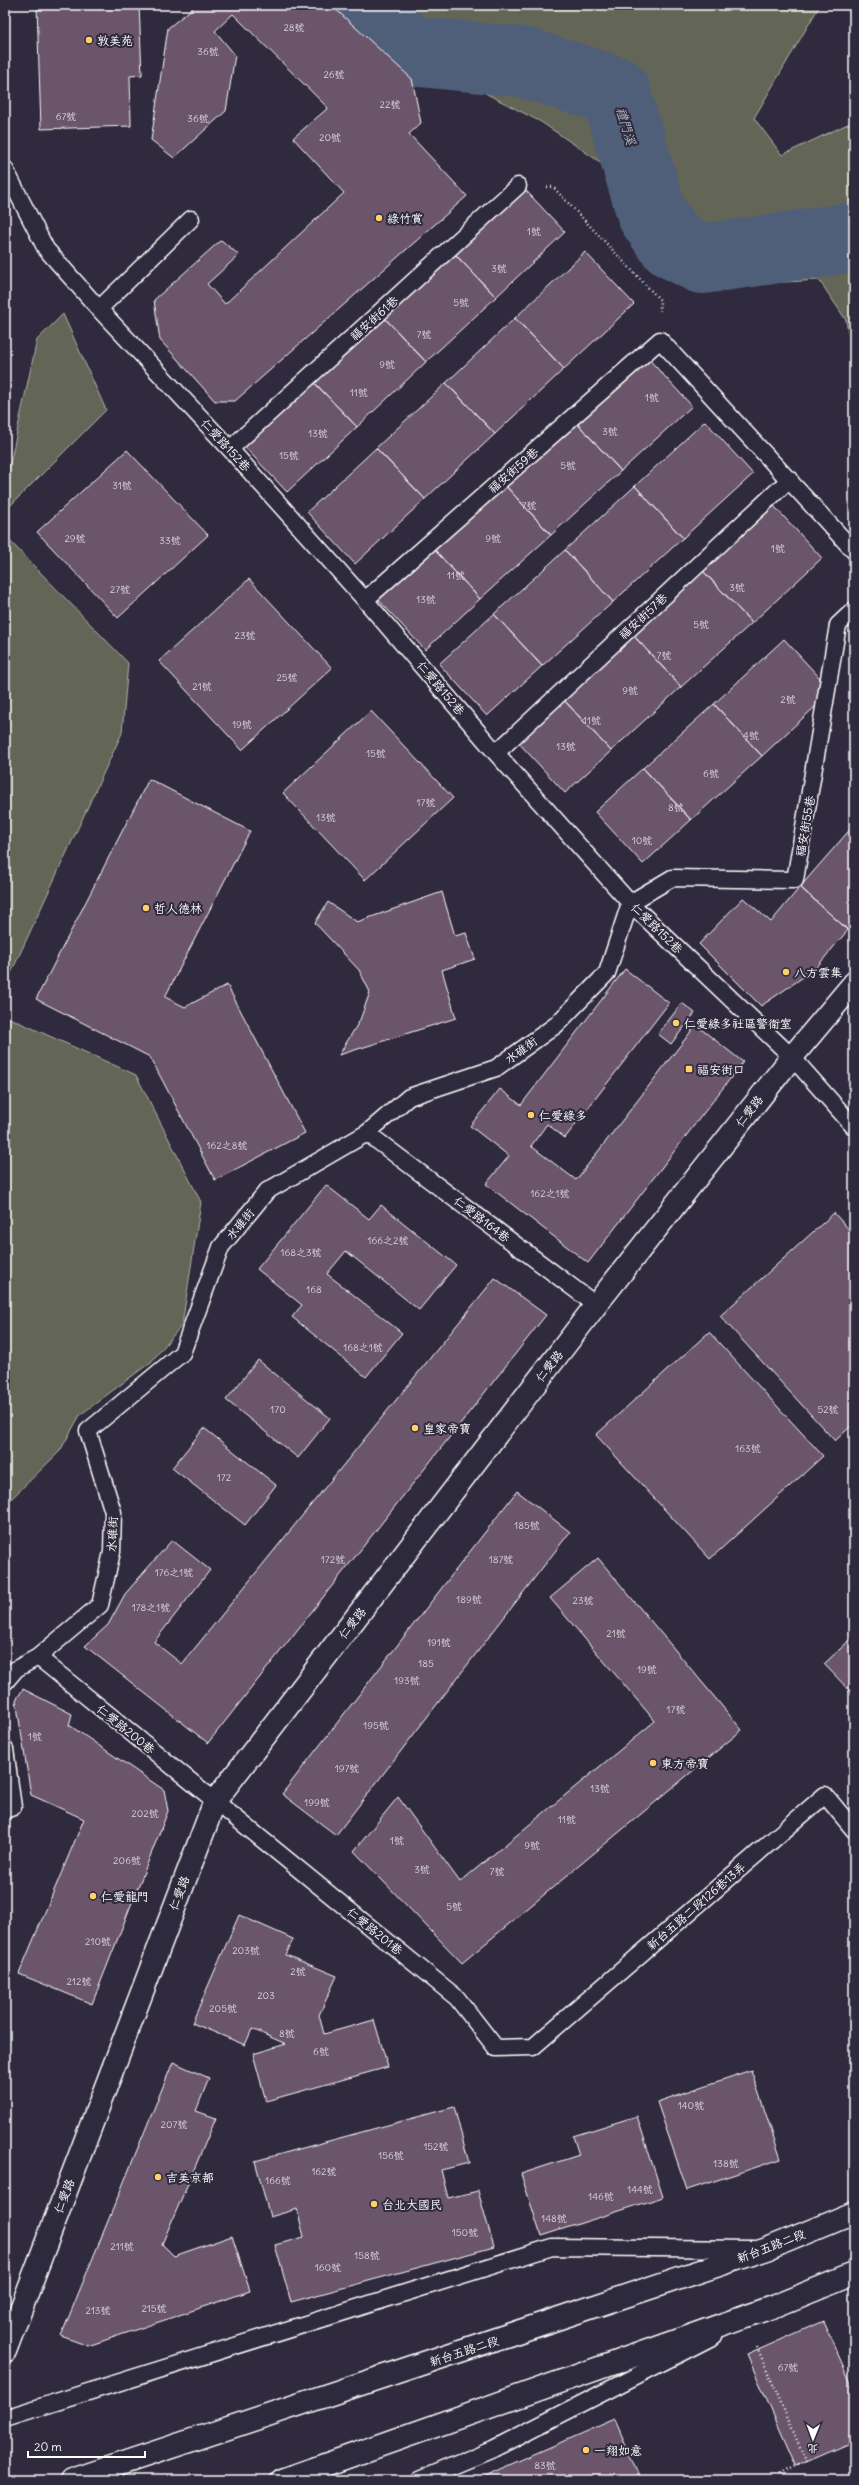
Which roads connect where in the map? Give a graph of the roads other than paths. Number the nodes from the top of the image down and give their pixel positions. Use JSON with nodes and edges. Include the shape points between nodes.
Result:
{"nodes":[{"id":1,"x":5,"y":169,"type":"edge"},
{"id":2,"x":518,"y":186,"type":"road end"},
{"id":3,"x":191,"y":219,"type":"dead end"},
{"id":4,"x":99,"y":309,"type":"junction"},
{"id":5,"x":230,"y":449,"type":"junction"},
{"id":6,"x":790,"y":479,"type":"junction"},
{"id":7,"x":854,"y":551,"type":"edge"},
{"id":8,"x":365,"y":600,"type":"junction"},
{"id":9,"x":854,"y":610,"type":"edge"},
{"id":10,"x":496,"y":753,"type":"junction"},
{"id":11,"x":630,"y":903,"type":"junction"},
{"id":12,"x":854,"y":983,"type":"edge"},
{"id":13,"x":792,"y":1057,"type":"junction"},
{"id":14,"x":854,"y":1127,"type":"edge"},
{"id":15,"x":367,"y":1133,"type":"junction"},
{"id":16,"x":596,"y":1305,"type":"junction"},
{"id":17,"x":38,"y":1657,"type":"junction"},
{"id":18,"x":5,"y":1682,"type":"edge"},
{"id":19,"x":5,"y":1749,"type":"edge"},
{"id":20,"x":214,"y":1801,"type":"junction"},
{"id":21,"x":5,"y":1810,"type":"edge"},
{"id":22,"x":854,"y":1830,"type":"edge"},
{"id":23,"x":532,"y":2047,"type":"joint"},
{"id":24,"x":854,"y":2213,"type":"edge"},
{"id":25,"x":767,"y":2249,"type":"junction"},
{"id":26,"x":854,"y":2274,"type":"edge"},
{"id":27,"x":775,"y":2306,"type":"junction"},
{"id":28,"x":5,"y":2351,"type":"edge"},
{"id":29,"x":5,"y":2418,"type":"edge"},
{"id":30,"x":72,"y":2480,"type":"edge"},
{"id":31,"x":282,"y":2480,"type":"edge"},
{"id":32,"x":419,"y":2480,"type":"edge"}],
"edges":[{"from":1,"to":4,"type":"lane","name":"仁愛路152巷","via":[[46,249]]},
{"from":2,"to":5,"type":"lane","name":"福安街61巷"},
{"from":3,"to":4,"type":"lane"},
{"from":4,"to":5,"type":"lane","name":"仁愛路152巷"},
{"from":5,"to":8,"type":"lane","name":"仁愛路152巷"},
{"from":6,"to":7,"type":"lane"},
{"from":6,"to":8,"type":"lane","name":"福安街59巷","via":[[660,340]]},
{"from":6,"to":10,"type":"lane","name":"福安街57巷"},
{"from":8,"to":10,"type":"lane","name":"仁愛路152巷"},
{"from":9,"to":11,"type":"lane","name":"福安街55巷","via":[[838,625],[795,880],[672,878]]},
{"from":10,"to":11,"type":"lane","name":"仁愛路152巷"},
{"from":11,"to":13,"type":"lane","name":"仁愛路152巷"},
{"from":11,"to":15,"type":"lane","name":"水碓街","via":[[607,973],[556,1025],[496,1068],[409,1097]]},
{"from":12,"to":13,"type":"street","name":"仁愛路"},
{"from":13,"to":14,"type":"lane","name":"仁愛路152巷"},
{"from":13,"to":16,"type":"street","name":"仁愛路"},
{"from":15,"to":16,"type":"lane","name":"仁愛路164巷"},
{"from":15,"to":17,"type":"lane","name":"水碓街","via":[[267,1191],[221,1247],[182,1353],[88,1431],[113,1512],[112,1552],[100,1605]]},
{"from":16,"to":20,"type":"street","name":"仁愛路"},
{"from":17,"to":18,"type":"lane","via":[[16,1669]]},
{"from":17,"to":20,"type":"lane","name":"仁愛路200巷"},
{"from":19,"to":21,"type":"lane","via":[[13,1807]]},
{"from":20,"to":23,"type":"lane","name":"仁愛路201巷","via":[[457,1998],[496,2048]]},
{"from":20,"to":28,"type":"street","name":"仁愛路"},
{"from":22,"to":23,"type":"lane","name":"新台五路二段126巷13弄","via":[[825,1796]]},
{"from":24,"to":25,"type":"street","name":"新台五路二段"},
{"from":25,"to":29,"type":"lane","via":[[552,2247]]},
{"from":25,"to":30,"type":"street","name":"新台五路二段"},
{"from":26,"to":27,"type":"street"},
{"from":27,"to":31,"type":"street"},
{"from":27,"to":32,"type":"lane","via":[[493,2449]]}]}
